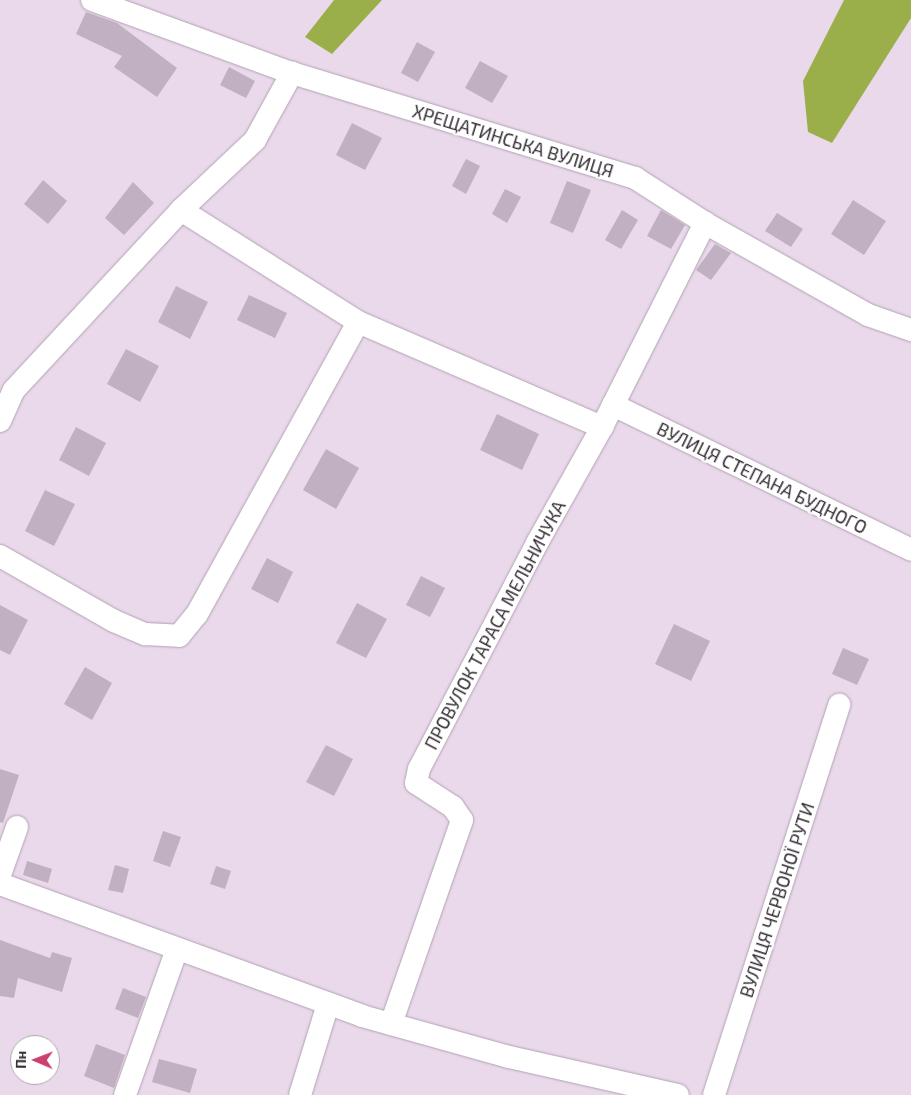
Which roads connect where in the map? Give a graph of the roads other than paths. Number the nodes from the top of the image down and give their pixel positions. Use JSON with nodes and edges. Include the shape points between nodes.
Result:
{"nodes":[{"id":1,"x":92,"y":0,"type":"edge"},
{"id":2,"x":292,"y":73,"type":"junction"},
{"id":3,"x":181,"y":210,"type":"junction"},
{"id":4,"x":705,"y":223,"type":"junction"},
{"id":5,"x":358,"y":322,"type":"junction"},
{"id":6,"x":911,"y":330,"type":"edge"},
{"id":7,"x":613,"y":405,"type":"junction"},
{"id":8,"x":0,"y":421,"type":"edge"},
{"id":9,"x":602,"y":427,"type":"junction"},
{"id":10,"x":911,"y":550,"type":"edge"},
{"id":11,"x":0,"y":556,"type":"edge"},
{"id":12,"x":839,"y":705,"type":"dead end"},
{"id":13,"x":17,"y":828,"type":"dead end"},
{"id":14,"x":0,"y":876,"type":"edge"},
{"id":15,"x":0,"y":884,"type":"edge"},
{"id":16,"x":176,"y":950,"type":"junction"},
{"id":17,"x":328,"y":1004,"type":"junction"},
{"id":18,"x":391,"y":1024,"type":"junction"},
{"id":19,"x":666,"y":1094,"type":"edge"},
{"id":20,"x":125,"y":1095,"type":"edge"},
{"id":21,"x":300,"y":1095,"type":"edge"},
{"id":22,"x":714,"y":1095,"type":"edge"}],
"edges":[{"from":1,"to":2,"type":"street","name":"ХРЕЩАТИНСЬКА ВУЛИЦЯ"},
{"from":2,"to":3,"type":"street","via":[[255,140]]},
{"from":2,"to":4,"type":"street","name":"ХРЕЩАТИНСЬКА ВУЛИЦЯ","via":[[635,178]]},
{"from":3,"to":5,"type":"street"},
{"from":3,"to":8,"type":"street","via":[[14,390]]},
{"from":4,"to":6,"type":"street","name":"ХРЕЩАТИНСЬКА ВУЛИЦЯ","via":[[868,315]]},
{"from":4,"to":7,"type":"street","name":"ПРОВУЛОК ТАРАСА МЕЛЬНИЧУКА"},
{"from":5,"to":9,"type":"street"},
{"from":5,"to":11,"type":"street","via":[[197,614],[178,636],[145,634],[114,621]]},
{"from":7,"to":9,"type":"street","name":"ПРОВУЛОК ТАРАСА МЕЛЬНИЧУКА"},
{"from":7,"to":10,"type":"street","name":"ВУЛИЦЯ СТЕПАНА БУДНОГО"},
{"from":9,"to":18,"type":"street","name":"ПРОВУЛОК ТАРАСА МЕЛЬНИЧУКА","via":[[537,543],[419,769],[416,783],[453,807],[462,820]]},
{"from":12,"to":22,"type":"street","name":"ВУЛИЦЯ ЧЕРВОНОЇ РУТИ"},
{"from":13,"to":14,"type":"street"},
{"from":15,"to":16,"type":"street"},
{"from":16,"to":17,"type":"street"},
{"from":16,"to":20,"type":"street"},
{"from":17,"to":18,"type":"street"},
{"from":17,"to":21,"type":"street"},
{"from":18,"to":19,"type":"street","via":[[508,1058]]}]}
